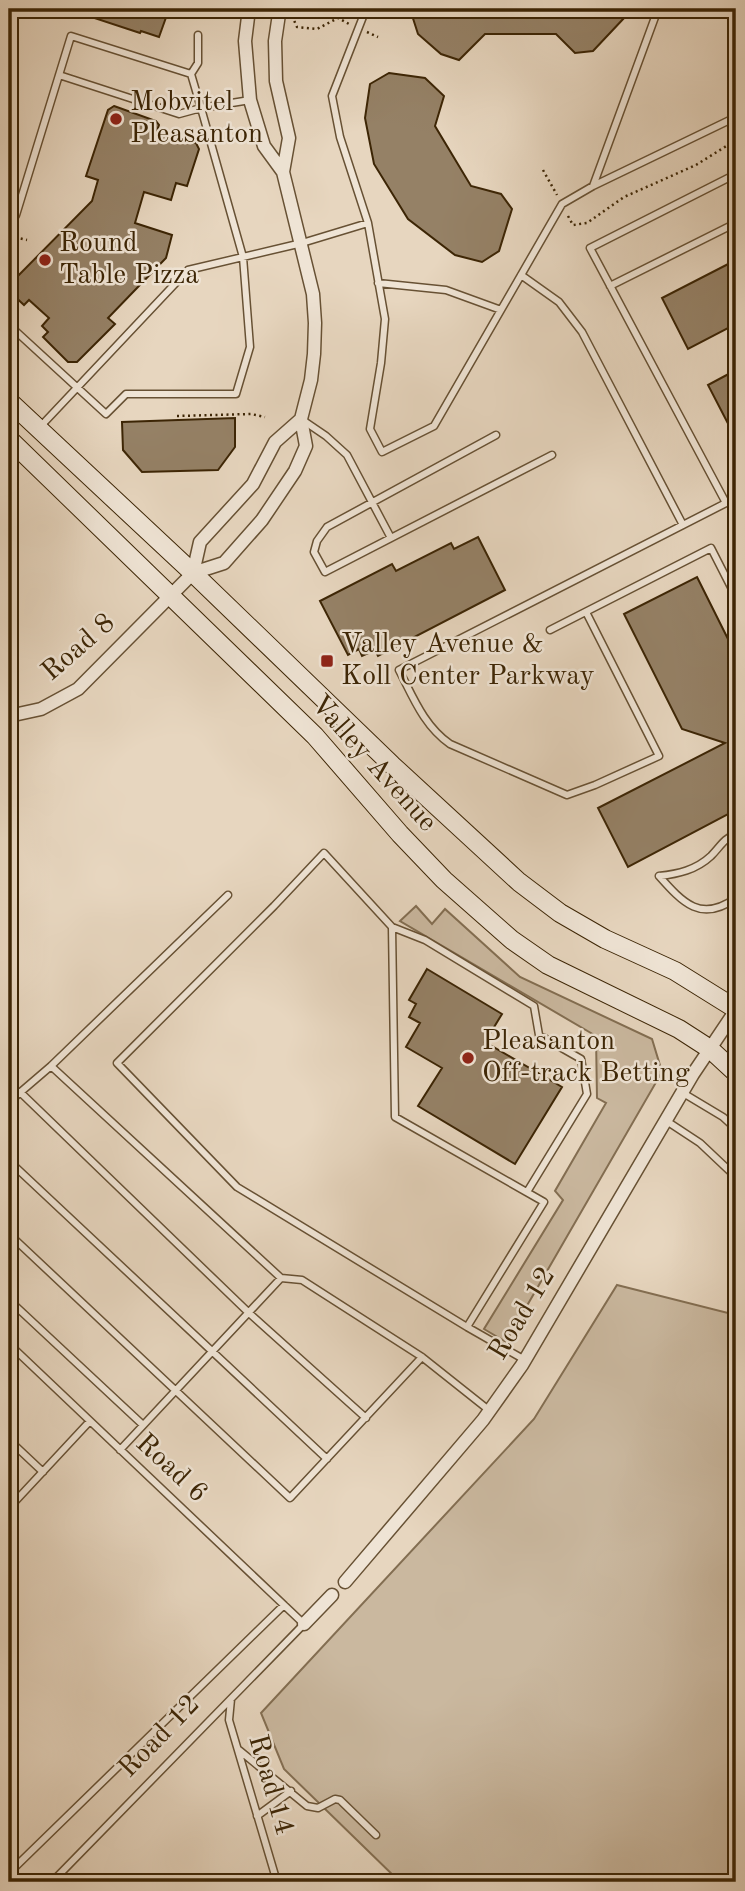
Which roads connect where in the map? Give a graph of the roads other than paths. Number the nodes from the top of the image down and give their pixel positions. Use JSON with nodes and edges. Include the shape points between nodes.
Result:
{"nodes":[{"id":1,"x":249,"y":9,"type":"edge"},
{"id":2,"x":277,"y":9,"type":"edge"},
{"id":3,"x":366,"y":9,"type":"edge"},
{"id":4,"x":657,"y":9,"type":"edge"},
{"id":5,"x":198,"y":35,"type":"dead end"},
{"id":6,"x":191,"y":74,"type":"junction"},
{"id":7,"x":59,"y":75,"type":"junction"},
{"id":8,"x":250,"y":100,"type":"junction"},
{"id":9,"x":201,"y":108,"type":"junction"},
{"id":10,"x":736,"y":117,"type":"edge"},
{"id":11,"x":283,"y":172,"type":"junction"},
{"id":12,"x":736,"y":174,"type":"edge"},
{"id":13,"x":593,"y":186,"type":"junction"},
{"id":14,"x":368,"y":223,"type":"junction"},
{"id":15,"x":736,"y":223,"type":"edge"},
{"id":16,"x":9,"y":226,"type":"edge"},
{"id":17,"x":302,"y":243,"type":"junction"},
{"id":18,"x":243,"y":257,"type":"junction"},
{"id":19,"x":521,"y":275,"type":"junction"},
{"id":20,"x":378,"y":283,"type":"junction"},
{"id":21,"x":610,"y":286,"type":"junction"},
{"id":22,"x":500,"y":310,"type":"junction"},
{"id":23,"x":9,"y":325,"type":"edge"},
{"id":24,"x":78,"y":387,"type":"junction"},
{"id":25,"x":9,"y":401,"type":"edge"},
{"id":26,"x":301,"y":419,"type":"junction"},
{"id":27,"x":38,"y":429,"type":"junction"},
{"id":28,"x":496,"y":435,"type":"dead end"},
{"id":29,"x":9,"y":439,"type":"edge"},
{"id":30,"x":552,"y":454,"type":"dead end"},
{"id":31,"x":373,"y":502,"type":"junction"},
{"id":32,"x":726,"y":503,"type":"junction"},
{"id":33,"x":736,"y":503,"type":"edge"},
{"id":34,"x":682,"y":525,"type":"junction"},
{"id":35,"x":391,"y":538,"type":"junction"},
{"id":36,"x":193,"y":573,"type":"junction"},
{"id":37,"x":170,"y":596,"type":"junction"},
{"id":38,"x":736,"y":597,"type":"edge"},
{"id":39,"x":586,"y":612,"type":"junction"},
{"id":40,"x":550,"y":631,"type":"dead end"},
{"id":41,"x":9,"y":716,"type":"edge"},
{"id":42,"x":736,"y":834,"type":"edge"},
{"id":43,"x":228,"y":895,"type":"dead end"},
{"id":44,"x":736,"y":898,"type":"edge"},
{"id":45,"x":392,"y":928,"type":"junction"},
{"id":46,"x":736,"y":1010,"type":"edge"},
{"id":47,"x":710,"y":1049,"type":"junction"},
{"id":48,"x":51,"y":1066,"type":"junction"},
{"id":49,"x":736,"y":1073,"type":"edge"},
{"id":50,"x":682,"y":1092,"type":"junction"},
{"id":51,"x":20,"y":1093,"type":"junction"},
{"id":52,"x":9,"y":1102,"type":"edge"},
{"id":53,"x":665,"y":1121,"type":"junction"},
{"id":54,"x":736,"y":1129,"type":"edge"},
{"id":55,"x":9,"y":1161,"type":"edge"},
{"id":56,"x":736,"y":1177,"type":"edge"},
{"id":57,"x":527,"y":1192,"type":"junction"},
{"id":58,"x":9,"y":1234,"type":"edge"},
{"id":59,"x":281,"y":1278,"type":"junction"},
{"id":60,"x":9,"y":1300,"type":"edge"},
{"id":61,"x":249,"y":1313,"type":"junction"},
{"id":62,"x":467,"y":1327,"type":"junction"},
{"id":63,"x":9,"y":1344,"type":"edge"},
{"id":64,"x":212,"y":1352,"type":"junction"},
{"id":65,"x":422,"y":1357,"type":"junction"},
{"id":66,"x":525,"y":1360,"type":"junction"},
{"id":67,"x":176,"y":1390,"type":"junction"},
{"id":68,"x":489,"y":1411,"type":"junction"},
{"id":69,"x":366,"y":1418,"type":"junction"},
{"id":70,"x":90,"y":1421,"type":"junction"},
{"id":71,"x":143,"y":1425,"type":"junction"},
{"id":72,"x":9,"y":1440,"type":"edge"},
{"id":73,"x":120,"y":1450,"type":"junction"},
{"id":74,"x":327,"y":1459,"type":"junction"},
{"id":75,"x":43,"y":1472,"type":"junction"},
{"id":76,"x":9,"y":1508,"type":"edge"},
{"id":77,"x":345,"y":1582,"type":"dead end"},
{"id":78,"x":332,"y":1595,"type":"dead end"},
{"id":79,"x":284,"y":1605,"type":"junction"},
{"id":80,"x":304,"y":1624,"type":"junction"},
{"id":81,"x":231,"y":1699,"type":"junction"},
{"id":82,"x":237,"y":1749,"type":"junction"},
{"id":83,"x":291,"y":1791,"type":"junction"},
{"id":84,"x":257,"y":1816,"type":"junction"},
{"id":85,"x":376,"y":1835,"type":"dead end"},
{"id":86,"x":9,"y":1873,"type":"edge"},
{"id":87,"x":52,"y":1882,"type":"edge"},
{"id":88,"x":276,"y":1882,"type":"edge"}],
"edges":[{"from":1,"to":8,"type":"street","via":[[245,41]]},
{"from":2,"to":11,"type":"street","via":[[276,81],[289,138]]},
{"from":3,"to":14,"type":"lane","via":[[332,96]]},
{"from":4,"to":13,"type":"lane"},
{"from":5,"to":6,"type":"lane","via":[[198,62]]},
{"from":6,"to":7,"type":"lane","via":[[71,36]]},
{"from":6,"to":9,"type":"lane"},
{"from":7,"to":9,"type":"lane","via":[[179,114]]},
{"from":7,"to":16,"type":"lane"},
{"from":8,"to":9,"type":"lane"},
{"from":8,"to":11,"type":"street","via":[[264,146]]},
{"from":9,"to":18,"type":"lane"},
{"from":10,"to":13,"type":"lane"},
{"from":11,"to":17,"type":"street"},
{"from":12,"to":21,"type":"lane","via":[[590,248]]},
{"from":13,"to":19,"type":"lane","via":[[562,204]]},
{"from":14,"to":17,"type":"lane"},
{"from":14,"to":20,"type":"lane"},
{"from":15,"to":21,"type":"lane"},
{"from":17,"to":18,"type":"lane"},
{"from":17,"to":26,"type":"street","via":[[315,323],[311,380]]},
{"from":18,"to":24,"type":"lane","via":[[188,270]]},
{"from":18,"to":24,"type":"lane","via":[[250,347],[236,394],[127,394],[106,414]]},
{"from":19,"to":22,"type":"lane"},
{"from":19,"to":34,"type":"lane","via":[[559,302],[582,332]]},
{"from":20,"to":22,"type":"lane","via":[[446,290]]},
{"from":20,"to":22,"type":"lane","via":[[385,319],[370,429],[382,452],[434,426]]},
{"from":21,"to":32,"type":"lane"},
{"from":23,"to":24,"type":"lane"},
{"from":24,"to":27,"type":"lane"},
{"from":25,"to":27,"type":"main road","name":"Valley Avenue"},
{"from":26,"to":31,"type":"lane","via":[[347,455]]},
{"from":26,"to":36,"type":"street","via":[[275,442],[253,484],[200,542]]},
{"from":26,"to":36,"type":"street","via":[[306,446],[262,520],[224,563]]},
{"from":27,"to":36,"type":"main road","name":"Valley Avenue"},
{"from":28,"to":31,"type":"lane"},
{"from":29,"to":37,"type":"main road","name":"Valley Avenue"},
{"from":30,"to":35,"type":"lane"},
{"from":31,"to":35,"type":"lane"},
{"from":31,"to":35,"type":"lane","via":[[327,527],[314,552],[326,572]]},
{"from":32,"to":33,"type":"lane"},
{"from":32,"to":34,"type":"lane"},
{"from":34,"to":39,"type":"lane","via":[[399,670],[438,736],[567,795],[660,756]]},
{"from":36,"to":37,"type":"street","name":"Road 8"},
{"from":36,"to":46,"type":"main road","name":"Valley Avenue","via":[[519,882],[571,920],[674,971]]},
{"from":37,"to":41,"type":"street","name":"Road 8","via":[[78,689],[41,709]]},
{"from":37,"to":47,"type":"main road","name":"Valley Avenue","via":[[315,736],[444,880],[512,940],[548,965]]},
{"from":38,"to":39,"type":"lane","via":[[711,548]]},
{"from":39,"to":40,"type":"lane"},
{"from":42,"to":44,"type":"lane","via":[[723,839],[697,867],[659,876],[678,899],[706,911]]},
{"from":43,"to":48,"type":"lane"},
{"from":45,"to":57,"type":"lane","via":[[395,1117]]},
{"from":45,"to":57,"type":"lane","via":[[425,940],[534,1006],[539,1035],[581,1059],[587,1094]]},
{"from":45,"to":62,"type":"lane","via":[[324,853],[117,1063],[237,1186]]},
{"from":46,"to":47,"type":"street","name":"Road 12"},
{"from":47,"to":49,"type":"main road","name":"Valley Avenue"},
{"from":47,"to":50,"type":"street","name":"Road 12"},
{"from":48,"to":51,"type":"lane"},
{"from":48,"to":59,"type":"lane"},
{"from":50,"to":53,"type":"street","name":"Road 12"},
{"from":50,"to":54,"type":"lane"},
{"from":51,"to":52,"type":"lane"},
{"from":51,"to":61,"type":"lane"},
{"from":53,"to":56,"type":"lane","via":[[700,1143]]},
{"from":53,"to":66,"type":"street","name":"Road 12"},
{"from":55,"to":64,"type":"lane"},
{"from":57,"to":62,"type":"lane","via":[[544,1202]]},
{"from":58,"to":67,"type":"lane"},
{"from":59,"to":61,"type":"lane"},
{"from":59,"to":65,"type":"lane","via":[[302,1280]]},
{"from":60,"to":71,"type":"lane"},
{"from":61,"to":64,"type":"lane"},
{"from":61,"to":69,"type":"lane"},
{"from":62,"to":66,"type":"lane"},
{"from":63,"to":70,"type":"lane","name":"Road 6"},
{"from":64,"to":67,"type":"lane"},
{"from":64,"to":74,"type":"lane"},
{"from":65,"to":68,"type":"lane"},
{"from":65,"to":69,"type":"lane"},
{"from":66,"to":68,"type":"street","name":"Road 12"},
{"from":67,"to":71,"type":"lane"},
{"from":67,"to":74,"type":"lane","via":[[290,1498]]},
{"from":68,"to":77,"type":"street","name":"Road 12"},
{"from":69,"to":74,"type":"lane"},
{"from":70,"to":73,"type":"lane","name":"Road 6"},
{"from":70,"to":75,"type":"lane"},
{"from":71,"to":73,"type":"lane"},
{"from":72,"to":75,"type":"lane"},
{"from":73,"to":79,"type":"lane","name":"Road 6"},
{"from":75,"to":76,"type":"lane"},
{"from":78,"to":80,"type":"street","name":"Road 12"},
{"from":79,"to":80,"type":"lane","name":"Road 6"},
{"from":79,"to":86,"type":"lane"},
{"from":80,"to":81,"type":"lane","name":"Road 12"},
{"from":81,"to":82,"type":"lane","name":"Road 14","via":[[229,1720]]},
{"from":81,"to":87,"type":"lane","name":"Road 12"},
{"from":82,"to":83,"type":"lane"},
{"from":82,"to":84,"type":"lane","name":"Road 14"},
{"from":83,"to":84,"type":"lane"},
{"from":83,"to":85,"type":"lane","via":[[307,1806],[318,1808],[340,1800]]},
{"from":84,"to":88,"type":"lane","name":"Road 14"}]}
